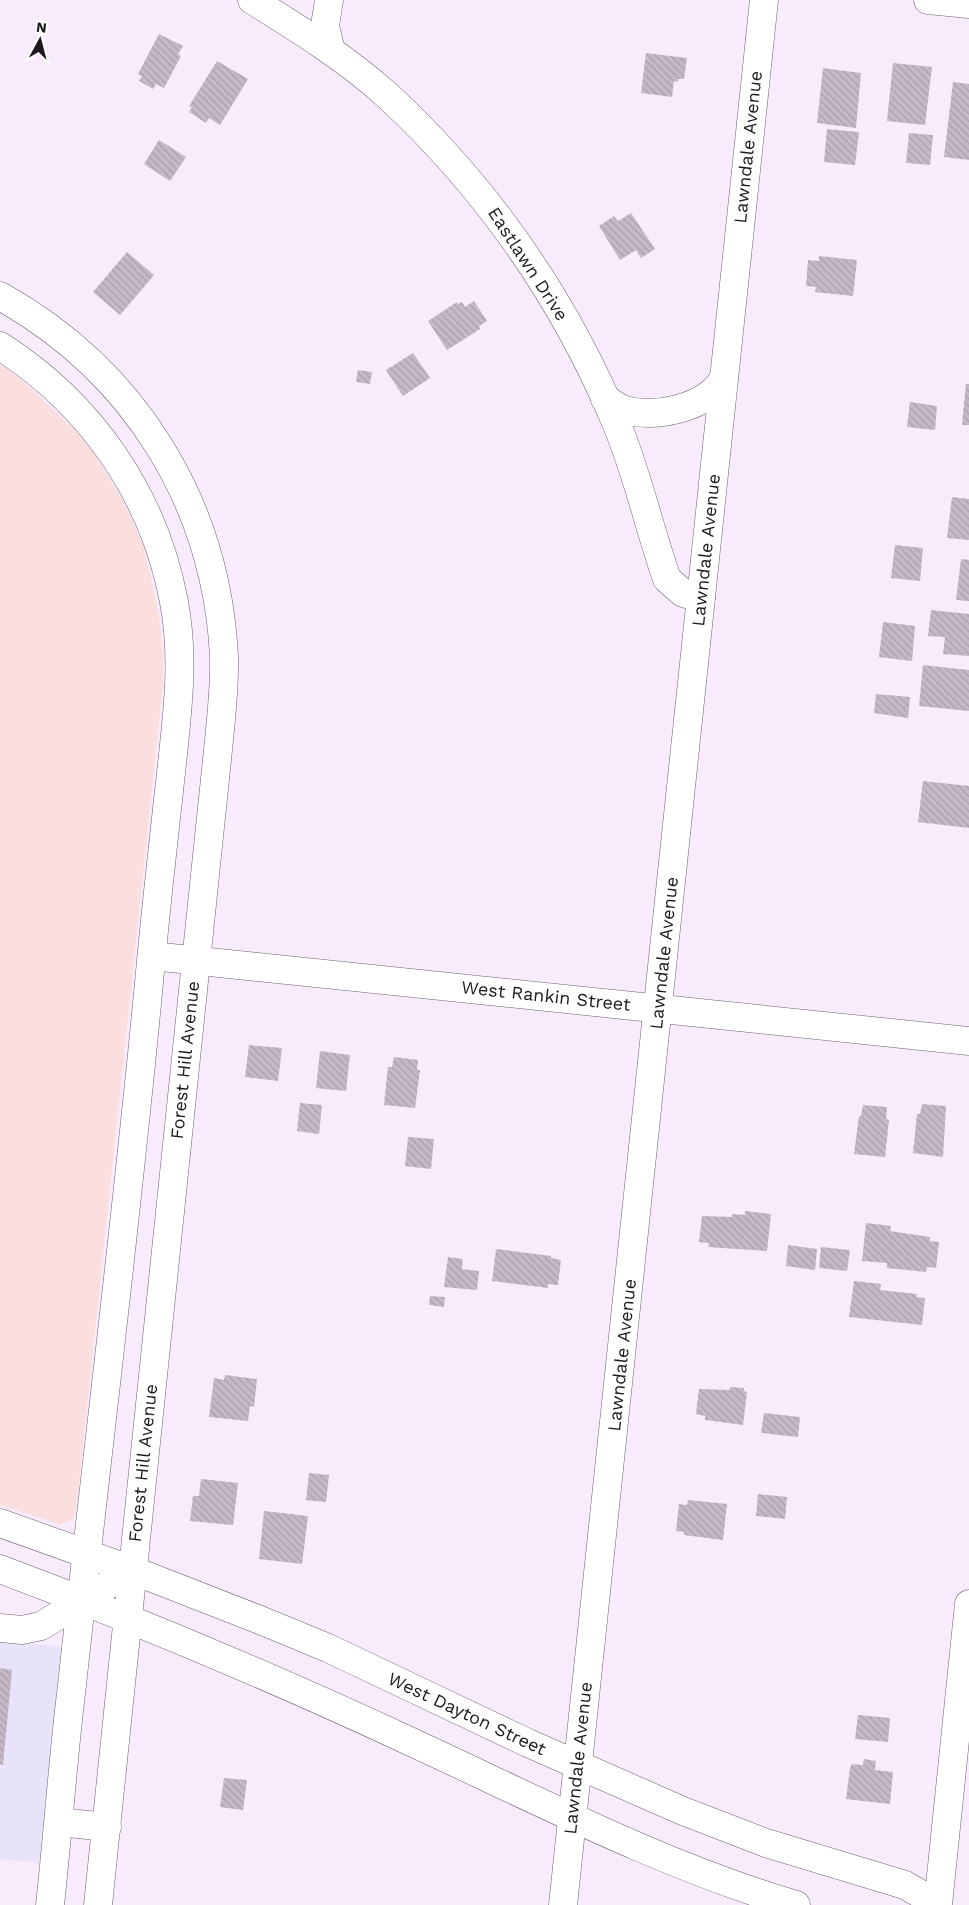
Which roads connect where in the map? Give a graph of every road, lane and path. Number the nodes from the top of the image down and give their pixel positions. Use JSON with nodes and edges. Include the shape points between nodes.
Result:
{"nodes":[{"id":1,"x":252,"y":0,"type":"edge"},
{"id":2,"x":329,"y":0,"type":"edge"},
{"id":3,"x":764,"y":0,"type":"edge"},
{"id":4,"x":928,"y":0,"type":"edge"},
{"id":5,"x":969,"y":4,"type":"edge"},
{"id":6,"x":331,"y":51,"type":"junction"},
{"id":7,"x":0,"y":296,"type":"edge"},
{"id":8,"x":0,"y":346,"type":"edge"},
{"id":9,"x":724,"y":378,"type":"junction"},
{"id":10,"x":605,"y":399,"type":"junction"},
{"id":11,"x":701,"y":598,"type":"junction"},
{"id":12,"x":152,"y":956,"type":"junction"},
{"id":13,"x":196,"y":960,"type":"junction"},
{"id":14,"x":658,"y":1008,"type":"junction"},
{"id":15,"x":969,"y":1041,"type":"edge"},
{"id":16,"x":130,"y":1162,"type":"junction"},
{"id":17,"x":174,"y":1166,"type":"junction"},
{"id":18,"x":0,"y":1523,"type":"edge"},
{"id":19,"x":87,"y":1554,"type":"junction"},
{"id":20,"x":0,"y":1569,"type":"edge"},
{"id":21,"x":132,"y":1570,"type":"junction"},
{"id":22,"x":82,"y":1601,"type":"junction"},
{"id":23,"x":969,"y":1604,"type":"edge"},
{"id":24,"x":127,"y":1620,"type":"junction"},
{"id":25,"x":0,"y":1628,"type":"edge"},
{"id":26,"x":578,"y":1765,"type":"junction"},
{"id":27,"x":572,"y":1816,"type":"junction"},
{"id":28,"x":59,"y":1822,"type":"junction"},
{"id":29,"x":107,"y":1827,"type":"junction"},
{"id":30,"x":50,"y":1905,"type":"edge"},
{"id":31,"x":98,"y":1905,"type":"edge"},
{"id":32,"x":563,"y":1905,"type":"edge"},
{"id":33,"x":796,"y":1905,"type":"edge"},
{"id":34,"x":932,"y":1905,"type":"edge"},
{"id":35,"x":938,"y":1905,"type":"edge"}],
"edges":[{"from":1,"to":6,"type":"street","name":"Eastlawn Drive"},
{"from":2,"to":6,"type":"street","via":[[325,26]]},
{"from":3,"to":9,"type":"street","name":"Lawndale Avenue"},
{"from":4,"to":5,"type":"street"},
{"from":6,"to":10,"type":"street","name":"Eastlawn Drive","via":[[387,95],[421,128],[494,211],[543,281]]},
{"from":7,"to":13,"type":"street","name":"Forest Hill Avenue","via":[[77,347],[135,411],[166,458],[204,543],[218,606],[224,678]]},
{"from":8,"to":12,"type":"street","via":[[45,378],[103,439],[150,520],[168,574],[178,626],[180,680]]},
{"from":9,"to":10,"type":"street","via":[[716,391],[702,401],[667,410],[630,411]]},
{"from":9,"to":11,"type":"street","name":"Lawndale Avenue"},
{"from":10,"to":11,"type":"street","name":"Eastlawn Drive","via":[[623,441],[668,579],[677,590]]},
{"from":11,"to":14,"type":"street","name":"Lawndale Avenue"},
{"from":12,"to":13,"type":"street","name":"West Rankin Street"},
{"from":12,"to":16,"type":"street"},
{"from":13,"to":14,"type":"street","name":"West Rankin Street"},
{"from":13,"to":17,"type":"street","name":"Forest Hill Avenue"},
{"from":14,"to":15,"type":"street","name":"West Rankin Street"},
{"from":14,"to":26,"type":"street","name":"Lawndale Avenue"},
{"from":16,"to":17,"type":"street"},
{"from":16,"to":19,"type":"street"},
{"from":17,"to":21,"type":"street","name":"Forest Hill Avenue"},
{"from":18,"to":19,"type":"street","name":"West Dayton Street"},
{"from":19,"to":21,"type":"street","name":"West Dayton Street"},
{"from":19,"to":22,"type":"street"},
{"from":20,"to":22,"type":"street"},
{"from":21,"to":22,"type":"street"},
{"from":21,"to":24,"type":"street","name":"Forest Hill Avenue"},
{"from":21,"to":26,"type":"street","name":"West Dayton Street","via":[[328,1648]]},
{"from":22,"to":24,"type":"street"},
{"from":22,"to":25,"type":"street","via":[[41,1626],[22,1630]]},
{"from":22,"to":28,"type":"street"},
{"from":23,"to":35,"type":"street"},
{"from":24,"to":27,"type":"street","via":[[358,1717]]},
{"from":24,"to":29,"type":"street","name":"Forest Hill Avenue"},
{"from":26,"to":27,"type":"street","name":"Lawndale Avenue"},
{"from":26,"to":34,"type":"street","name":"West Dayton Street","via":[[674,1808],[750,1837],[905,1885]]},
{"from":27,"to":32,"type":"street","name":"Lawndale Avenue"},
{"from":27,"to":33,"type":"street","via":[[710,1876]]},
{"from":28,"to":29,"type":"street"},
{"from":28,"to":30,"type":"street"},
{"from":29,"to":31,"type":"street","name":"Forest Hill Avenue"}]}
